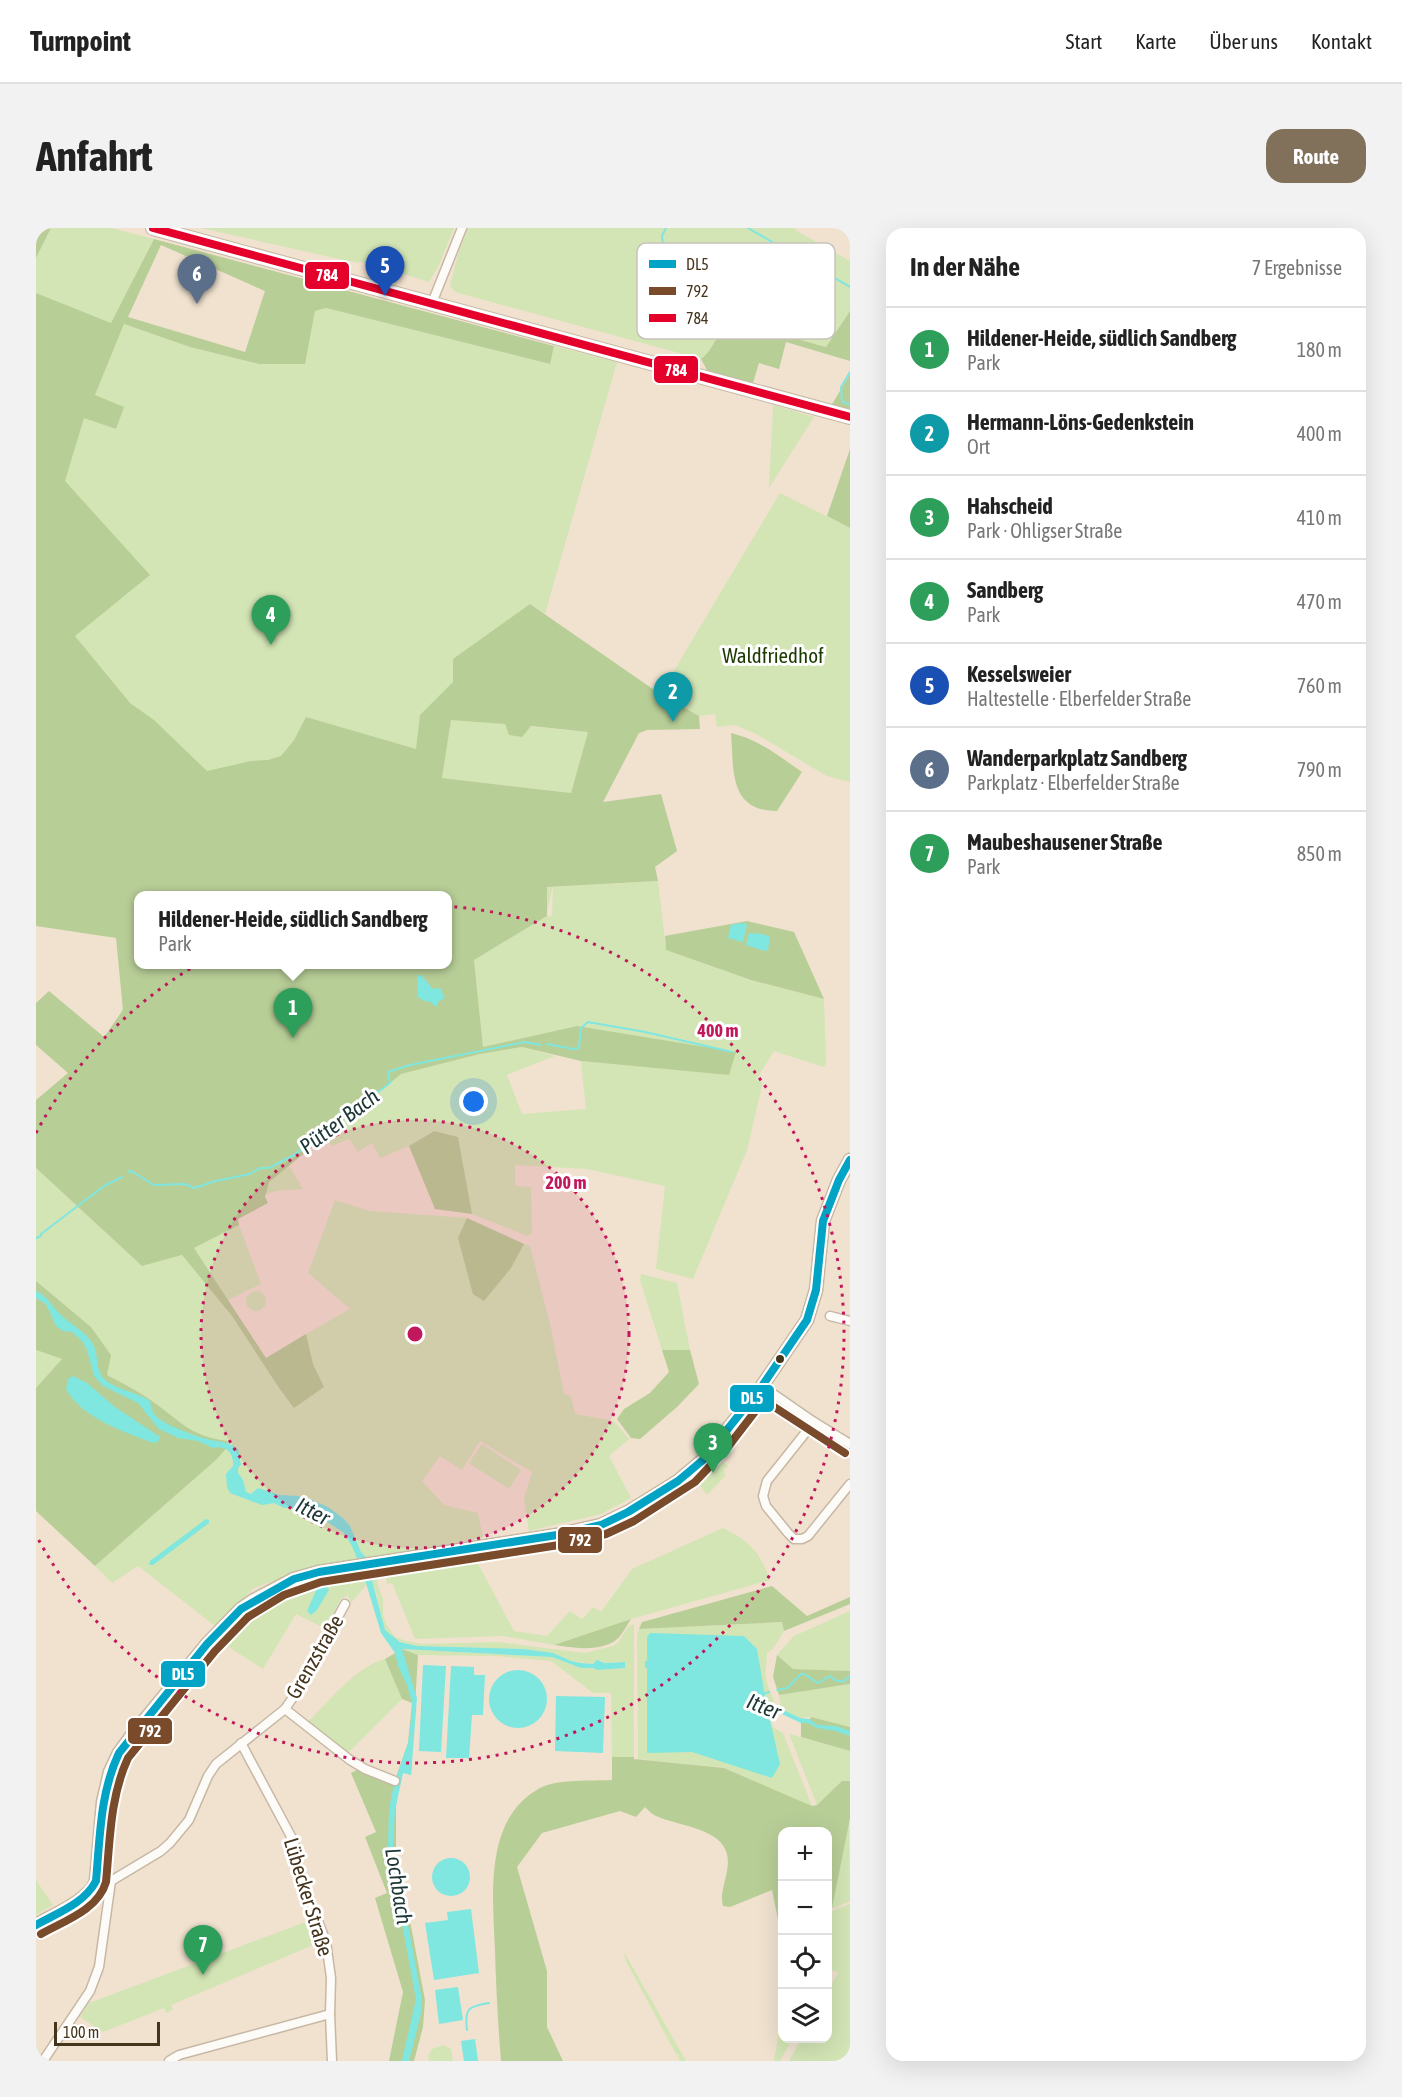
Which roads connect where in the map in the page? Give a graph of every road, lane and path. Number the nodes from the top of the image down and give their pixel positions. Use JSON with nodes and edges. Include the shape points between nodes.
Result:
{"nodes":[{"id":1,"x":153,"y":228,"type":"edge"},
{"id":2,"x":462,"y":228,"type":"edge"},
{"id":3,"x":432,"y":303,"type":"junction"},
{"id":4,"x":850,"y":417,"type":"edge"},
{"id":5,"x":850,"y":1160,"type":"edge"},
{"id":6,"x":830,"y":1316,"type":"dead end"},
{"id":7,"x":850,"y":1322,"type":"edge"},
{"id":8,"x":762,"y":1386,"type":"junction"},
{"id":9,"x":814,"y":1422,"type":"junction"},
{"id":10,"x":850,"y":1444,"type":"edge"},
{"id":11,"x":850,"y":1484,"type":"edge"},
{"id":12,"x":345,"y":1604,"type":"dead end"},
{"id":13,"x":285,"y":1709,"type":"junction"},
{"id":14,"x":241,"y":1743,"type":"junction"},
{"id":15,"x":395,"y":1781,"type":"dead end"},
{"id":16,"x":96,"y":1881,"type":"junction"},
{"id":17,"x":111,"y":1881,"type":"junction"},
{"id":18,"x":36,"y":1925,"type":"edge"},
{"id":19,"x":330,"y":2014,"type":"junction"},
{"id":20,"x":43,"y":2061,"type":"edge"},
{"id":21,"x":169,"y":2061,"type":"edge"},
{"id":22,"x":332,"y":2061,"type":"edge"}],
"edges":[{"from":1,"to":3,"type":"main road"},
{"from":2,"to":3,"type":"street"},
{"from":3,"to":4,"type":"main road"},
{"from":5,"to":8,"type":"main road","via":[[823,1221],[813,1308]]},
{"from":6,"to":7,"type":"street"},
{"from":8,"to":9,"type":"street"},
{"from":8,"to":16,"type":"main road","via":[[688,1474],[601,1525],[319,1572],[294,1579],[241,1609],[207,1644],[114,1762],[103,1802]]},
{"from":9,"to":10,"type":"street"},
{"from":9,"to":11,"type":"street","via":[[767,1481],[763,1496],[766,1506],[794,1539],[802,1539]]},
{"from":12,"to":13,"type":"street","name":"Grenzstraße"},
{"from":13,"to":14,"type":"street","name":"Grenzstraße"},
{"from":13,"to":15,"type":"street","name":"Grenzstraße","via":[[350,1760]]},
{"from":14,"to":17,"type":"street","name":"Grenzstraße","via":[[212,1770],[197,1805],[178,1834],[161,1851]]},
{"from":14,"to":19,"type":"street","name":"Lübecker Straße","via":[[294,1842],[300,1874],[326,1942]]},
{"from":16,"to":17,"type":"street"},
{"from":16,"to":18,"type":"main road","via":[[83,1897]]},
{"from":17,"to":20,"type":"street","via":[[96,1979]]},
{"from":19,"to":21,"type":"street","via":[[178,2055]]},
{"from":19,"to":22,"type":"street","name":"Lübecker Straße"}]}
